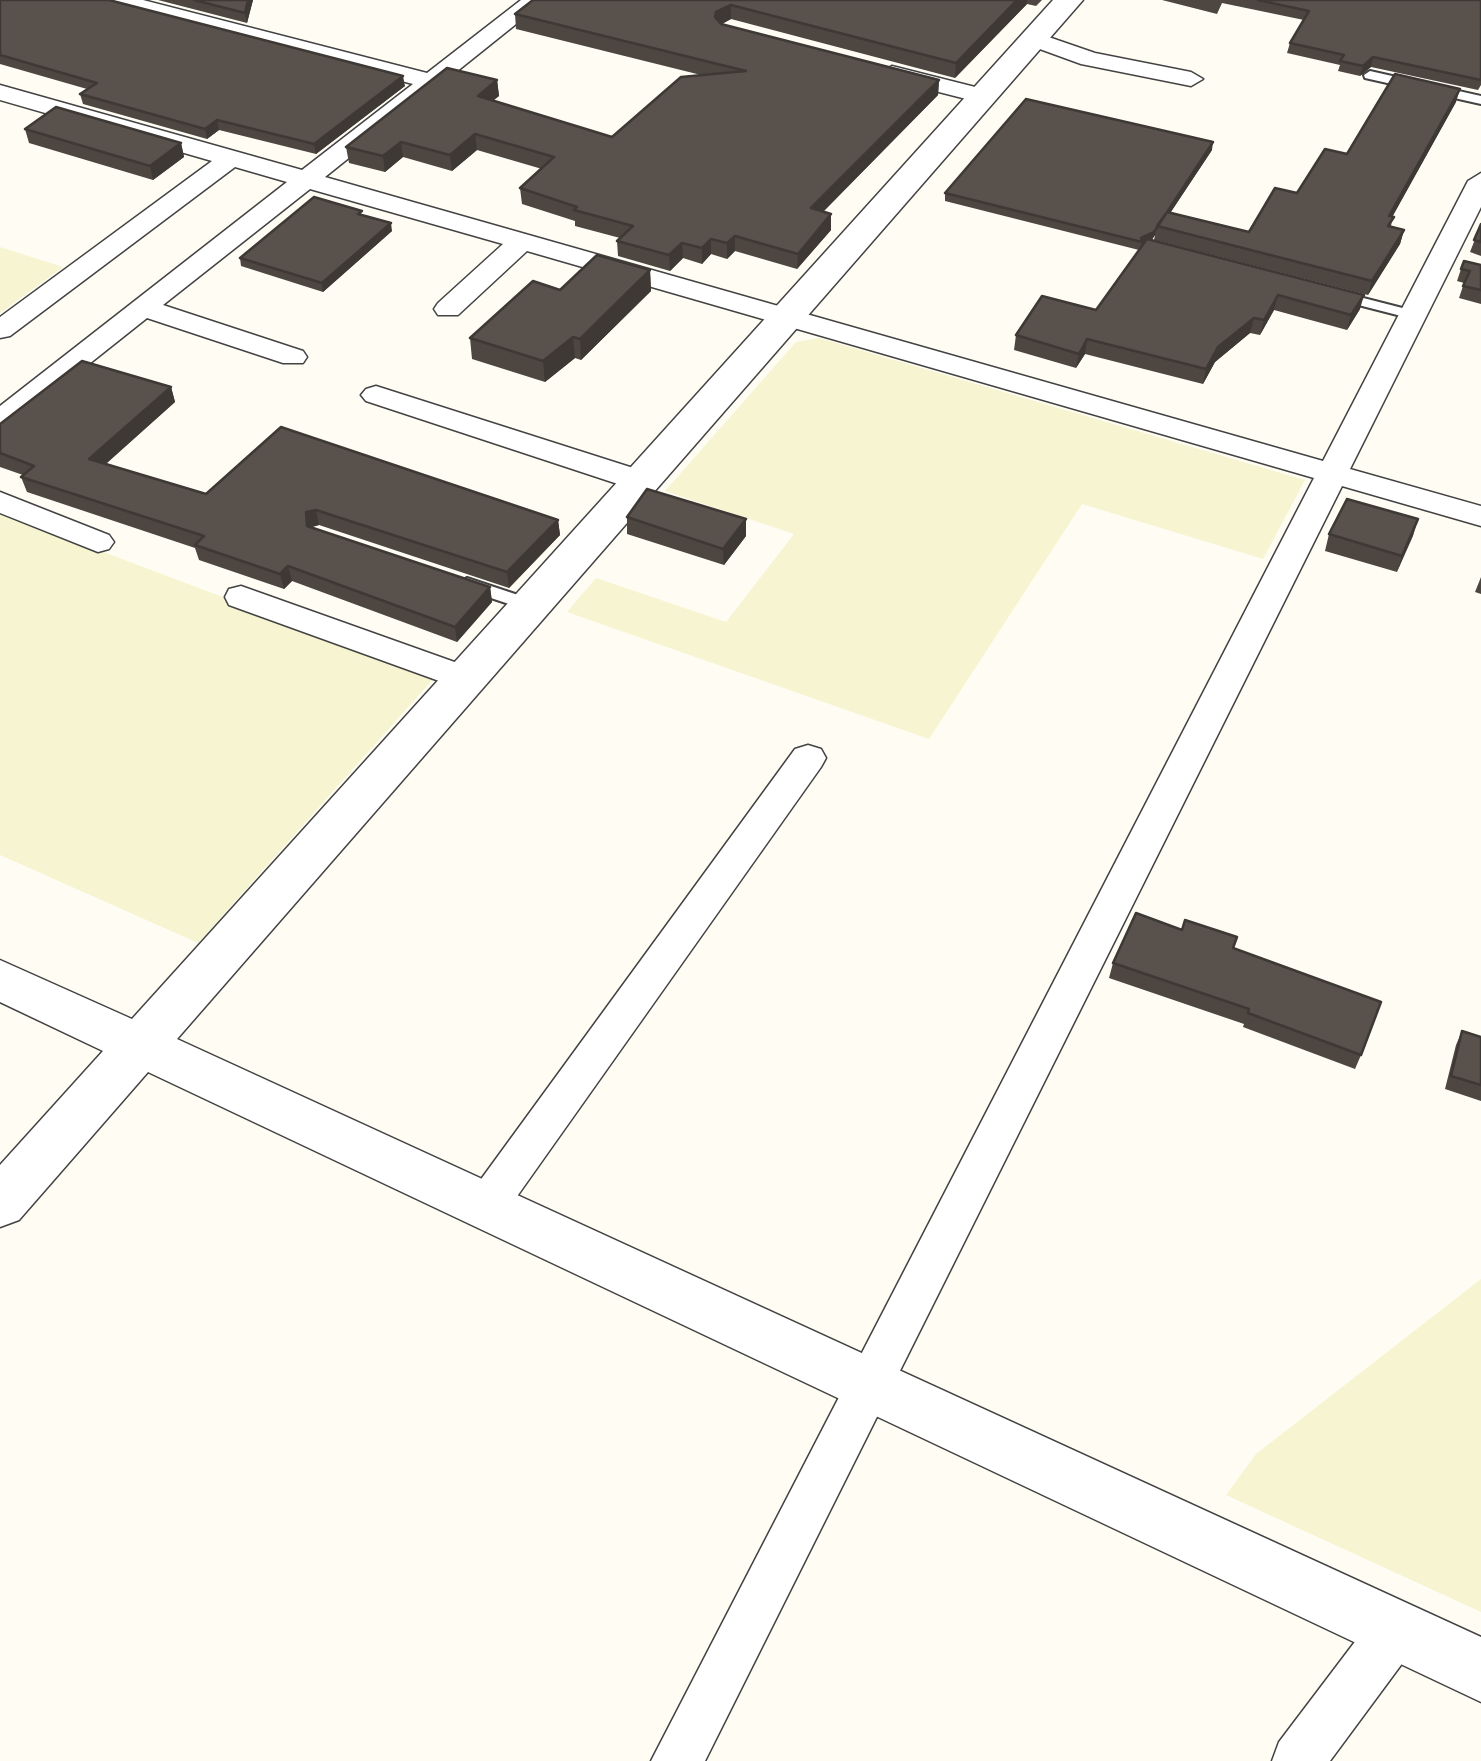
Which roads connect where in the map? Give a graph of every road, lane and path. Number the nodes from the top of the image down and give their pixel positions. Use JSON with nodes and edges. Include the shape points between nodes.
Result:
{"nodes":[{"id":1,"x":116,"y":0,"type":"edge"},
{"id":2,"x":535,"y":0,"type":"edge"},
{"id":3,"x":1069,"y":0,"type":"edge"},
{"id":4,"x":1034,"y":38,"type":"junction"},
{"id":5,"x":874,"y":68,"type":"edge"},
{"id":6,"x":1370,"y":75,"type":"edge"},
{"id":7,"x":1190,"y":79,"type":"dead end"},
{"id":8,"x":430,"y":81,"type":"junction"},
{"id":9,"x":0,"y":92,"type":"edge"},
{"id":10,"x":982,"y":96,"type":"junction"},
{"id":11,"x":1481,"y":100,"type":"edge"},
{"id":12,"x":230,"y":159,"type":"junction"},
{"id":13,"x":306,"y":180,"type":"junction"},
{"id":14,"x":1476,"y":201,"type":"edge"},
{"id":15,"x":521,"y":242,"type":"junction"},
{"id":16,"x":1319,"y":291,"type":"edge"},
{"id":17,"x":143,"y":308,"type":"junction"},
{"id":18,"x":448,"y":308,"type":"dead end"},
{"id":19,"x":1413,"y":315,"type":"junction"},
{"id":20,"x":786,"y":318,"type":"junction"},
{"id":21,"x":0,"y":330,"type":"edge"},
{"id":22,"x":293,"y":357,"type":"dead end"},
{"id":23,"x":376,"y":395,"type":"dead end"},
{"id":24,"x":0,"y":420,"type":"edge"},
{"id":25,"x":1332,"y":474,"type":"junction"},
{"id":26,"x":641,"y":481,"type":"junction"},
{"id":27,"x":0,"y":502,"type":"edge"},
{"id":28,"x":1481,"y":516,"type":"edge"},
{"id":29,"x":98,"y":542,"type":"dead end"},
{"id":30,"x":442,"y":576,"type":"edge"},
{"id":31,"x":241,"y":596,"type":"dead end"},
{"id":32,"x":530,"y":606,"type":"junction"},
{"id":33,"x":465,"y":678,"type":"junction"},
{"id":34,"x":808,"y":758,"type":"dead end"},
{"id":35,"x":0,"y":980,"type":"edge"},
{"id":36,"x":140,"y":1045,"type":"junction"},
{"id":37,"x":0,"y":1202,"type":"edge"},
{"id":38,"x":486,"y":1206,"type":"junction"},
{"id":39,"x":868,"y":1384,"type":"junction"},
{"id":40,"x":1397,"y":1628,"type":"junction"},
{"id":41,"x":1481,"y":1670,"type":"edge"},
{"id":42,"x":677,"y":1761,"type":"edge"},
{"id":43,"x":1298,"y":1761,"type":"edge"}],
"edges":[{"from":1,"to":8,"type":"street"},
{"from":2,"to":8,"type":"street"},
{"from":3,"to":4,"type":"street"},
{"from":4,"to":7,"type":"street","via":[[1089,59]]},
{"from":4,"to":10,"type":"street"},
{"from":5,"to":10,"type":"street"},
{"from":6,"to":11,"type":"lane"},
{"from":8,"to":13,"type":"street"},
{"from":9,"to":12,"type":"street"},
{"from":10,"to":20,"type":"street"},
{"from":12,"to":13,"type":"street"},
{"from":12,"to":21,"type":"street"},
{"from":13,"to":15,"type":"street"},
{"from":13,"to":17,"type":"street"},
{"from":14,"to":19,"type":"street","via":[[1452,260]]},
{"from":15,"to":18,"type":"street"},
{"from":15,"to":20,"type":"street"},
{"from":16,"to":19,"type":"lane"},
{"from":17,"to":22,"type":"street"},
{"from":17,"to":24,"type":"street"},
{"from":19,"to":25,"type":"street"},
{"from":20,"to":25,"type":"street"},
{"from":20,"to":26,"type":"street"},
{"from":23,"to":26,"type":"street"},
{"from":25,"to":28,"type":"street"},
{"from":25,"to":39,"type":"street"},
{"from":26,"to":32,"type":"street"},
{"from":27,"to":29,"type":"street"},
{"from":30,"to":32,"type":"lane"},
{"from":31,"to":33,"type":"street"},
{"from":32,"to":33,"type":"street"},
{"from":33,"to":36,"type":"street"},
{"from":34,"to":38,"type":"street"},
{"from":35,"to":36,"type":"street"},
{"from":36,"to":37,"type":"street"},
{"from":36,"to":38,"type":"street"},
{"from":38,"to":39,"type":"street"},
{"from":39,"to":40,"type":"street"},
{"from":39,"to":42,"type":"street"},
{"from":40,"to":41,"type":"street"},
{"from":40,"to":43,"type":"street"}]}
